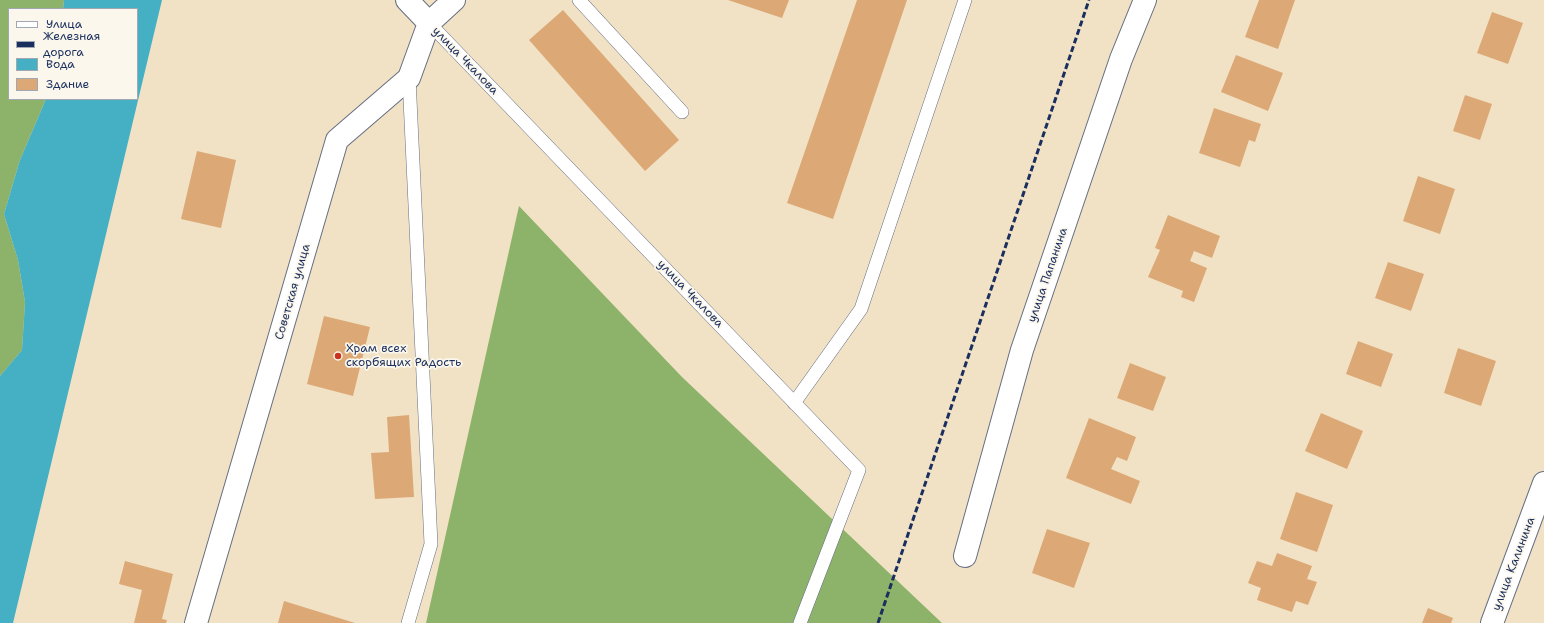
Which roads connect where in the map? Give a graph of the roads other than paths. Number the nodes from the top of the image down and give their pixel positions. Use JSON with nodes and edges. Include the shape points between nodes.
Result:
{"nodes":[{"id":1,"x":407,"y":0,"type":"edge"},
{"id":2,"x":454,"y":0,"type":"edge"},
{"id":3,"x":579,"y":0,"type":"edge"},
{"id":4,"x":965,"y":0,"type":"edge"},
{"id":5,"x":1145,"y":0,"type":"edge"},
{"id":6,"x":429,"y":23,"type":"junction"},
{"id":7,"x":409,"y":78,"type":"junction"},
{"id":8,"x":682,"y":112,"type":"dead end"},
{"id":9,"x":794,"y":402,"type":"junction"},
{"id":10,"x":1544,"y":483,"type":"edge"},
{"id":11,"x":965,"y":556,"type":"dead end"},
{"id":12,"x":196,"y":623,"type":"edge"},
{"id":13,"x":408,"y":623,"type":"edge"},
{"id":14,"x":800,"y":623,"type":"edge"},
{"id":15,"x":1492,"y":623,"type":"edge"}],
"edges":[{"from":1,"to":6,"type":"street","name":"улица Чкалова"},
{"from":2,"to":6,"type":"street","name":"Советская улица"},
{"from":3,"to":8,"type":"lane"},
{"from":4,"to":9,"type":"lane","via":[[862,308]]},
{"from":5,"to":11,"type":"street","name":"улица Папанина","via":[[1121,59],[1022,350]]},
{"from":6,"to":7,"type":"street","name":"Советская улица"},
{"from":6,"to":9,"type":"lane","name":"улица Чкалова"},
{"from":7,"to":12,"type":"street","name":"Советская улица","via":[[337,140]]},
{"from":7,"to":13,"type":"lane","via":[[431,544]]},
{"from":9,"to":14,"type":"lane","name":"улица Чкалова","via":[[859,470]]},
{"from":10,"to":15,"type":"street","name":"улица Калинина"}]}
